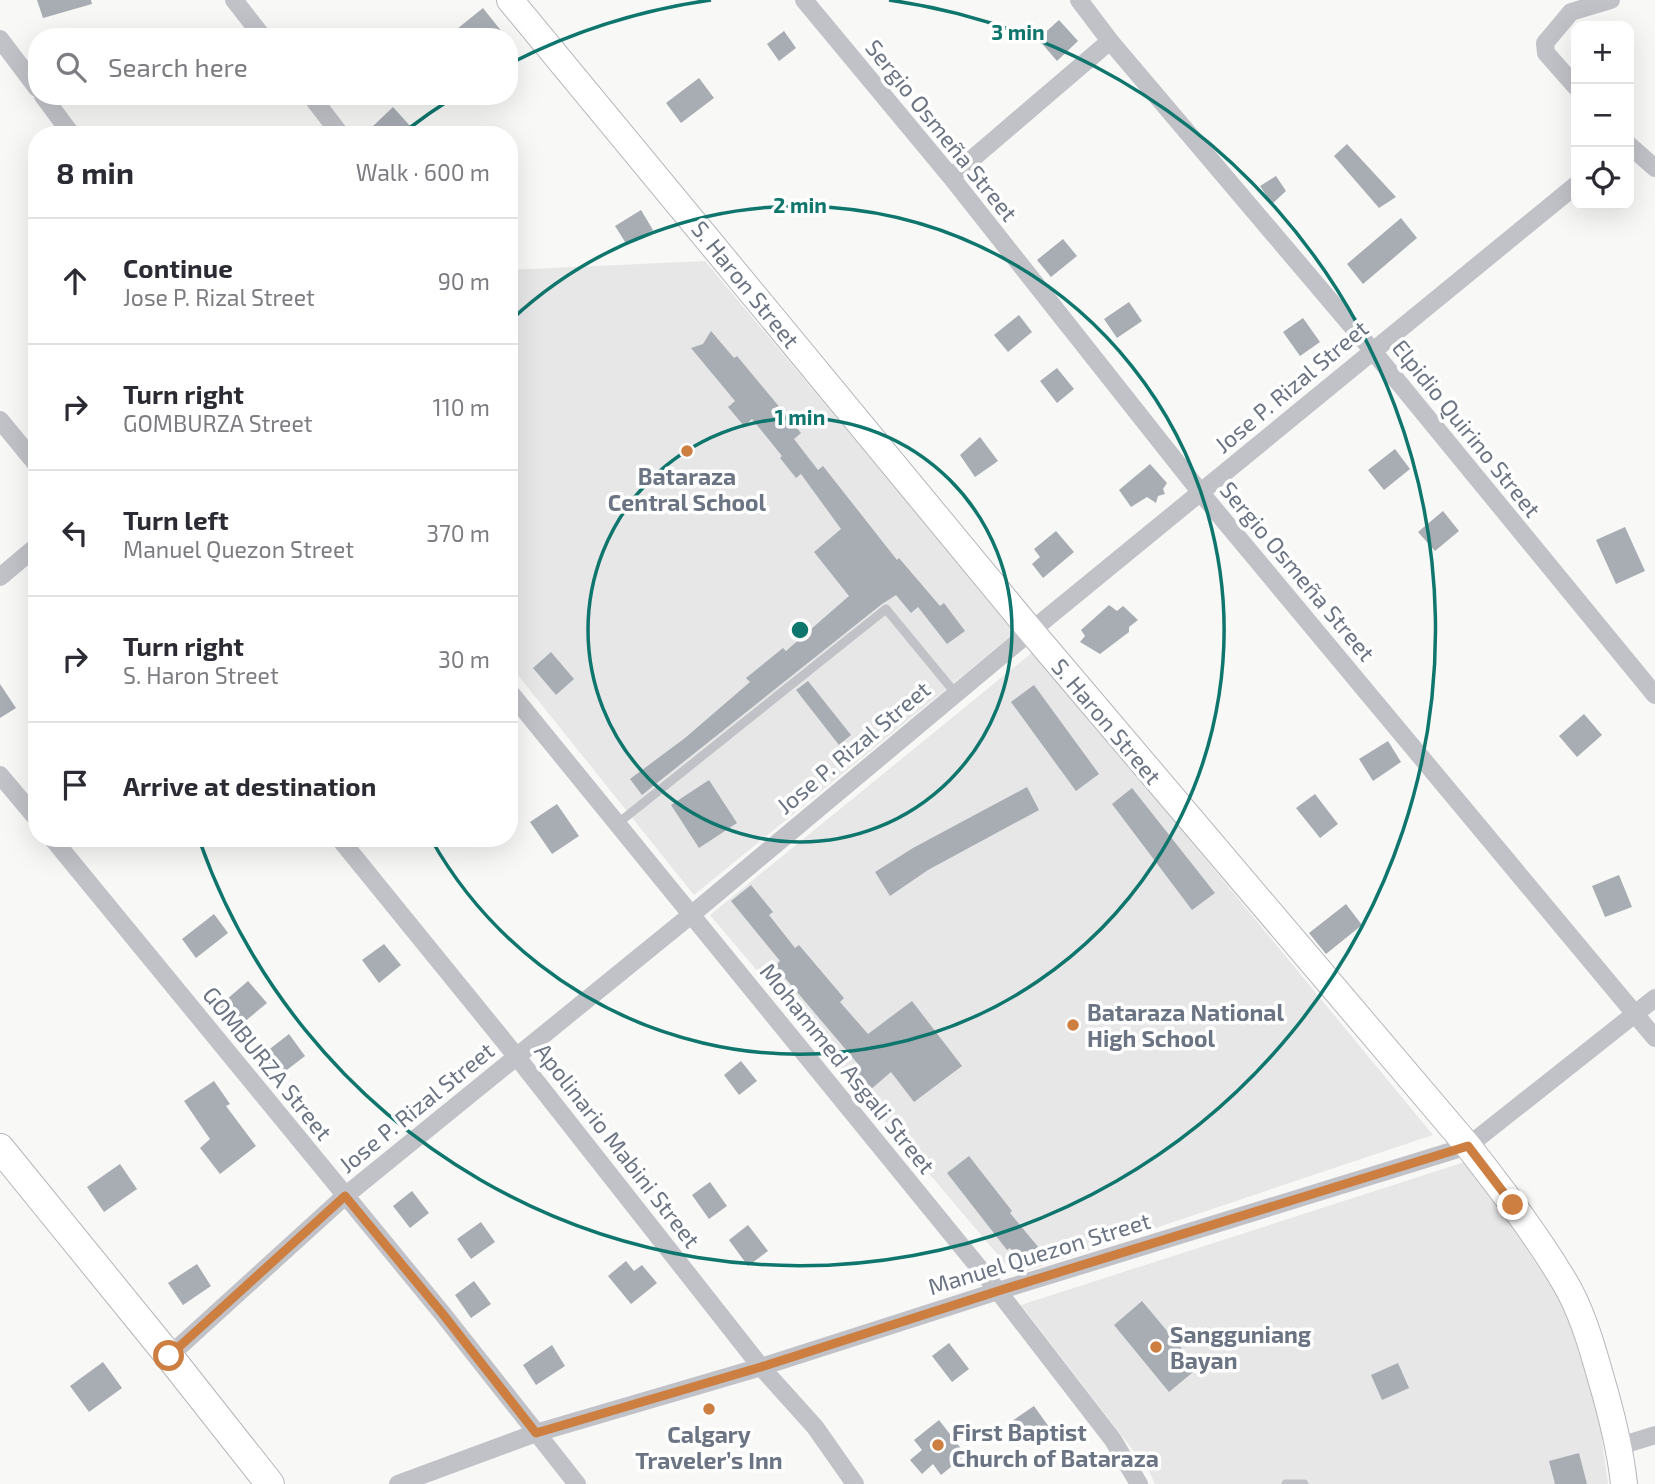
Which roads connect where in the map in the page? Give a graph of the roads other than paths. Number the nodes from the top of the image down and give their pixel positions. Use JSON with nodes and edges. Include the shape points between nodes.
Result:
{"nodes":[{"id":1,"x":234,"y":0,"type":"edge"},
{"id":2,"x":510,"y":0,"type":"edge"},
{"id":3,"x":804,"y":0,"type":"edge"},
{"id":4,"x":1079,"y":0,"type":"edge"},
{"id":5,"x":1611,"y":0,"type":"edge"},
{"id":6,"x":256,"y":28,"type":"edge"},
{"id":7,"x":0,"y":39,"type":"edge"},
{"id":8,"x":1110,"y":41,"type":"junction"},
{"id":9,"x":28,"y":76,"type":"edge"},
{"id":10,"x":1573,"y":84,"type":"edge"},
{"id":11,"x":50,"y":105,"type":"edge"},
{"id":12,"x":317,"y":105,"type":"edge"},
{"id":13,"x":65,"y":126,"type":"edge"},
{"id":14,"x":334,"y":126,"type":"edge"},
{"id":15,"x":1631,"y":147,"type":"edge"},
{"id":16,"x":1655,"y":168,"type":"edge"},
{"id":17,"x":951,"y":177,"type":"junction"},
{"id":18,"x":1571,"y":189,"type":"edge"},
{"id":19,"x":1372,"y":350,"type":"junction"},
{"id":20,"x":0,"y":420,"type":"edge"},
{"id":21,"x":28,"y":454,"type":"edge"},
{"id":22,"x":1201,"y":493,"type":"junction"},
{"id":23,"x":28,"y":554,"type":"edge"},
{"id":24,"x":0,"y":577,"type":"edge"},
{"id":25,"x":1031,"y":631,"type":"junction"},
{"id":26,"x":956,"y":694,"type":"junction"},
{"id":27,"x":1655,"y":695,"type":"edge"},
{"id":28,"x":518,"y":702,"type":"edge"},
{"id":29,"x":0,"y":775,"type":"edge"},
{"id":30,"x":28,"y":808,"type":"edge"},
{"id":31,"x":617,"y":824,"type":"junction"},
{"id":32,"x":59,"y":847,"type":"edge"},
{"id":33,"x":346,"y":847,"type":"edge"},
{"id":34,"x":691,"y":915,"type":"junction"},
{"id":35,"x":1655,"y":998,"type":"edge"},
{"id":36,"x":1635,"y":1015,"type":"junction"},
{"id":37,"x":1655,"y":1038,"type":"edge"},
{"id":38,"x":517,"y":1057,"type":"junction"},
{"id":39,"x":1468,"y":1146,"type":"junction"},
{"id":40,"x":0,"y":1148,"type":"edge"},
{"id":41,"x":345,"y":1196,"type":"junction"},
{"id":42,"x":998,"y":1291,"type":"junction"},
{"id":43,"x":169,"y":1356,"type":"junction"},
{"id":44,"x":761,"y":1367,"type":"junction"},
{"id":45,"x":536,"y":1433,"type":"junction"},
{"id":46,"x":1655,"y":1435,"type":"edge"},
{"id":47,"x":1620,"y":1446,"type":"junction"},
{"id":48,"x":270,"y":1484,"type":"edge"},
{"id":49,"x":398,"y":1484,"type":"edge"},
{"id":50,"x":577,"y":1484,"type":"edge"},
{"id":51,"x":855,"y":1484,"type":"edge"},
{"id":52,"x":1139,"y":1484,"type":"edge"},
{"id":53,"x":1286,"y":1484,"type":"edge"},
{"id":54,"x":1304,"y":1484,"type":"edge"},
{"id":55,"x":1624,"y":1484,"type":"edge"}],
"edges":[{"from":1,"to":6,"type":"street"},
{"from":2,"to":25,"type":"street","name":"S. Haron Street"},
{"from":3,"to":17,"type":"street","name":"Sergio Osmeña Street"},
{"from":4,"to":8,"type":"street","name":"Elpidio Quirino Street"},
{"from":5,"to":10,"type":"street","via":[[1572,12],[1545,43],[1546,53]]},
{"from":7,"to":9,"type":"street"},
{"from":8,"to":17,"type":"street"},
{"from":8,"to":19,"type":"street","name":"Elpidio Quirino Street"},
{"from":11,"to":13,"type":"street"},
{"from":12,"to":14,"type":"street"},
{"from":15,"to":16,"type":"street"},
{"from":17,"to":22,"type":"street","name":"Sergio Osmeña Street"},
{"from":18,"to":19,"type":"street","name":"Jose P. Rizal Street"},
{"from":19,"to":22,"type":"street","name":"Jose P. Rizal Street"},
{"from":19,"to":27,"type":"street","name":"Elpidio Quirino Street"},
{"from":20,"to":21,"type":"street"},
{"from":22,"to":25,"type":"street","name":"Jose P. Rizal Street"},
{"from":22,"to":36,"type":"street","name":"Sergio Osmeña Street"},
{"from":23,"to":24,"type":"street"},
{"from":25,"to":26,"type":"street","name":"Jose P. Rizal Street"},
{"from":25,"to":39,"type":"street","name":"S. Haron Street"},
{"from":26,"to":31,"type":"lane","via":[[886,609]]},
{"from":26,"to":34,"type":"street","name":"Jose P. Rizal Street"},
{"from":28,"to":31,"type":"street","name":"Mohammed Asgali Street"},
{"from":29,"to":30,"type":"street"},
{"from":31,"to":34,"type":"street","name":"Mohammed Asgali Street"},
{"from":32,"to":41,"type":"street","name":"GOMBURZA Street"},
{"from":33,"to":38,"type":"street","name":"Apolinario Mabini Street"},
{"from":34,"to":38,"type":"street","name":"Jose P. Rizal Street"},
{"from":34,"to":42,"type":"street","name":"Mohammed Asgali Street"},
{"from":35,"to":36,"type":"street","name":"Manuel Quezon Street"},
{"from":36,"to":37,"type":"street","name":"Sergio Osmeña Street"},
{"from":36,"to":39,"type":"street","name":"Manuel Quezon Street"},
{"from":38,"to":41,"type":"street","name":"Jose P. Rizal Street"},
{"from":38,"to":44,"type":"street","name":"Apolinario Mabini Street"},
{"from":39,"to":42,"type":"street","name":"Manuel Quezon Street"},
{"from":39,"to":47,"type":"street","name":"S. Haron Street","via":[[1565,1282],[1591,1344]]},
{"from":40,"to":43,"type":"main road"},
{"from":41,"to":43,"type":"street","name":"Jose P. Rizal Street"},
{"from":41,"to":45,"type":"street","name":"GOMBURZA Street"},
{"from":42,"to":44,"type":"street","name":"Manuel Quezon Street"},
{"from":42,"to":52,"type":"street","name":"Mohammed Asgali Street","via":[[1113,1440]]},
{"from":43,"to":48,"type":"main road"},
{"from":44,"to":45,"type":"street","name":"Manuel Quezon Street"},
{"from":44,"to":51,"type":"street","name":"Apolinario Mabini Street","via":[[815,1427]]},
{"from":45,"to":49,"type":"street","name":"Manuel Quezon Street"},
{"from":45,"to":50,"type":"street","name":"GOMBURZA Street"},
{"from":46,"to":47,"type":"street"},
{"from":47,"to":55,"type":"street","name":"S. Haron Street"},
{"from":53,"to":54,"type":"lane"}]}
